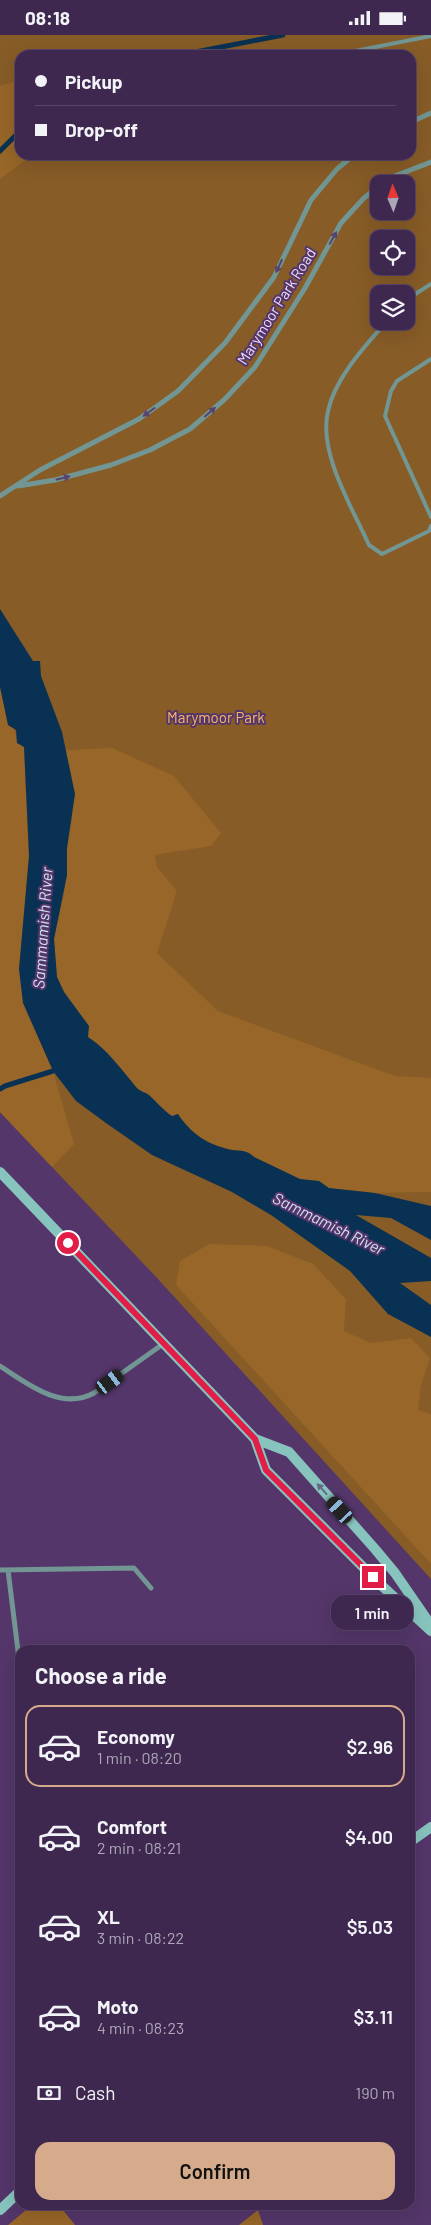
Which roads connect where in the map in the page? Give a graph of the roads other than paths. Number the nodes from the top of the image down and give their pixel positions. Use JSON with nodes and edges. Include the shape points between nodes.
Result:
{"nodes":[{"id":1,"x":431,"y":36,"type":"edge"},
{"id":2,"x":360,"y":50,"type":"edge"},
{"id":3,"x":431,"y":113,"type":"edge"},
{"id":4,"x":416,"y":120,"type":"edge"},
{"id":5,"x":348,"y":160,"type":"edge"},
{"id":6,"x":431,"y":162,"type":"edge"},
{"id":7,"x":397,"y":175,"type":"edge"},
{"id":8,"x":370,"y":192,"type":"edge"},
{"id":9,"x":431,"y":284,"type":"edge"},
{"id":10,"x":415,"y":294,"type":"edge"},
{"id":11,"x":379,"y":330,"type":"edge"},
{"id":12,"x":431,"y":359,"type":"edge"},
{"id":13,"x":15,"y":487,"type":"junction"},
{"id":14,"x":0,"y":496,"type":"edge"},
{"id":15,"x":431,"y":517,"type":"edge"},
{"id":16,"x":431,"y":526,"type":"edge"},
{"id":17,"x":0,"y":1172,"type":"edge"},
{"id":18,"x":163,"y":1343,"type":"junction"},
{"id":19,"x":0,"y":1366,"type":"edge"},
{"id":20,"x":255,"y":1439,"type":"junction"},
{"id":21,"x":0,"y":1570,"type":"edge"},
{"id":22,"x":8,"y":1570,"type":"junction"},
{"id":23,"x":151,"y":1588,"type":"dead end"},
{"id":24,"x":431,"y":1626,"type":"edge"},
{"id":25,"x":431,"y":1631,"type":"edge"},
{"id":26,"x":17,"y":1645,"type":"edge"},
{"id":27,"x":431,"y":1827,"type":"edge"},
{"id":28,"x":415,"y":1838,"type":"edge"},
{"id":29,"x":15,"y":2196,"type":"edge"},
{"id":30,"x":0,"y":2211,"type":"edge"}],
"edges":[{"from":1,"to":2,"type":"lane"},
{"from":3,"to":4,"type":"street"},
{"from":5,"to":13,"type":"street","name":"Marymoor Park Road","one_way":true,"via":[[311,200],[274,277],[231,335],[178,391],[139,419],[40,470]]},
{"from":6,"to":7,"type":"street","name":"Marymoor Park Road"},
{"from":13,"to":8,"type":"street","name":"Marymoor Park Road","one_way":true,"via":[[111,465],[150,450],[190,429],[256,367],[341,223]]},
{"from":9,"to":10,"type":"lane"},
{"from":11,"to":16,"type":"lane","via":[[360,352],[334,393],[328,411],[327,441],[332,461],[369,545],[375,551],[382,554],[429,531]]},
{"from":12,"to":15,"type":"lane","via":[[397,381],[385,416]]},
{"from":13,"to":14,"type":"street","name":"Marymoor Park Road"},
{"from":17,"to":18,"type":"main road"},
{"from":18,"to":19,"type":"street","via":[[94,1393],[74,1401],[30,1385]]},
{"from":18,"to":20,"type":"main road"},
{"from":24,"to":20,"type":"main road","one_way":true,"via":[[380,1555],[289,1452]]},
{"from":20,"to":25,"type":"main road","via":[[266,1470]]},
{"from":21,"to":22,"type":"street"},
{"from":22,"to":23,"type":"street","via":[[134,1568]]},
{"from":22,"to":26,"type":"street"},
{"from":27,"to":28,"type":"main road"},
{"from":29,"to":30,"type":"main road"}]}
